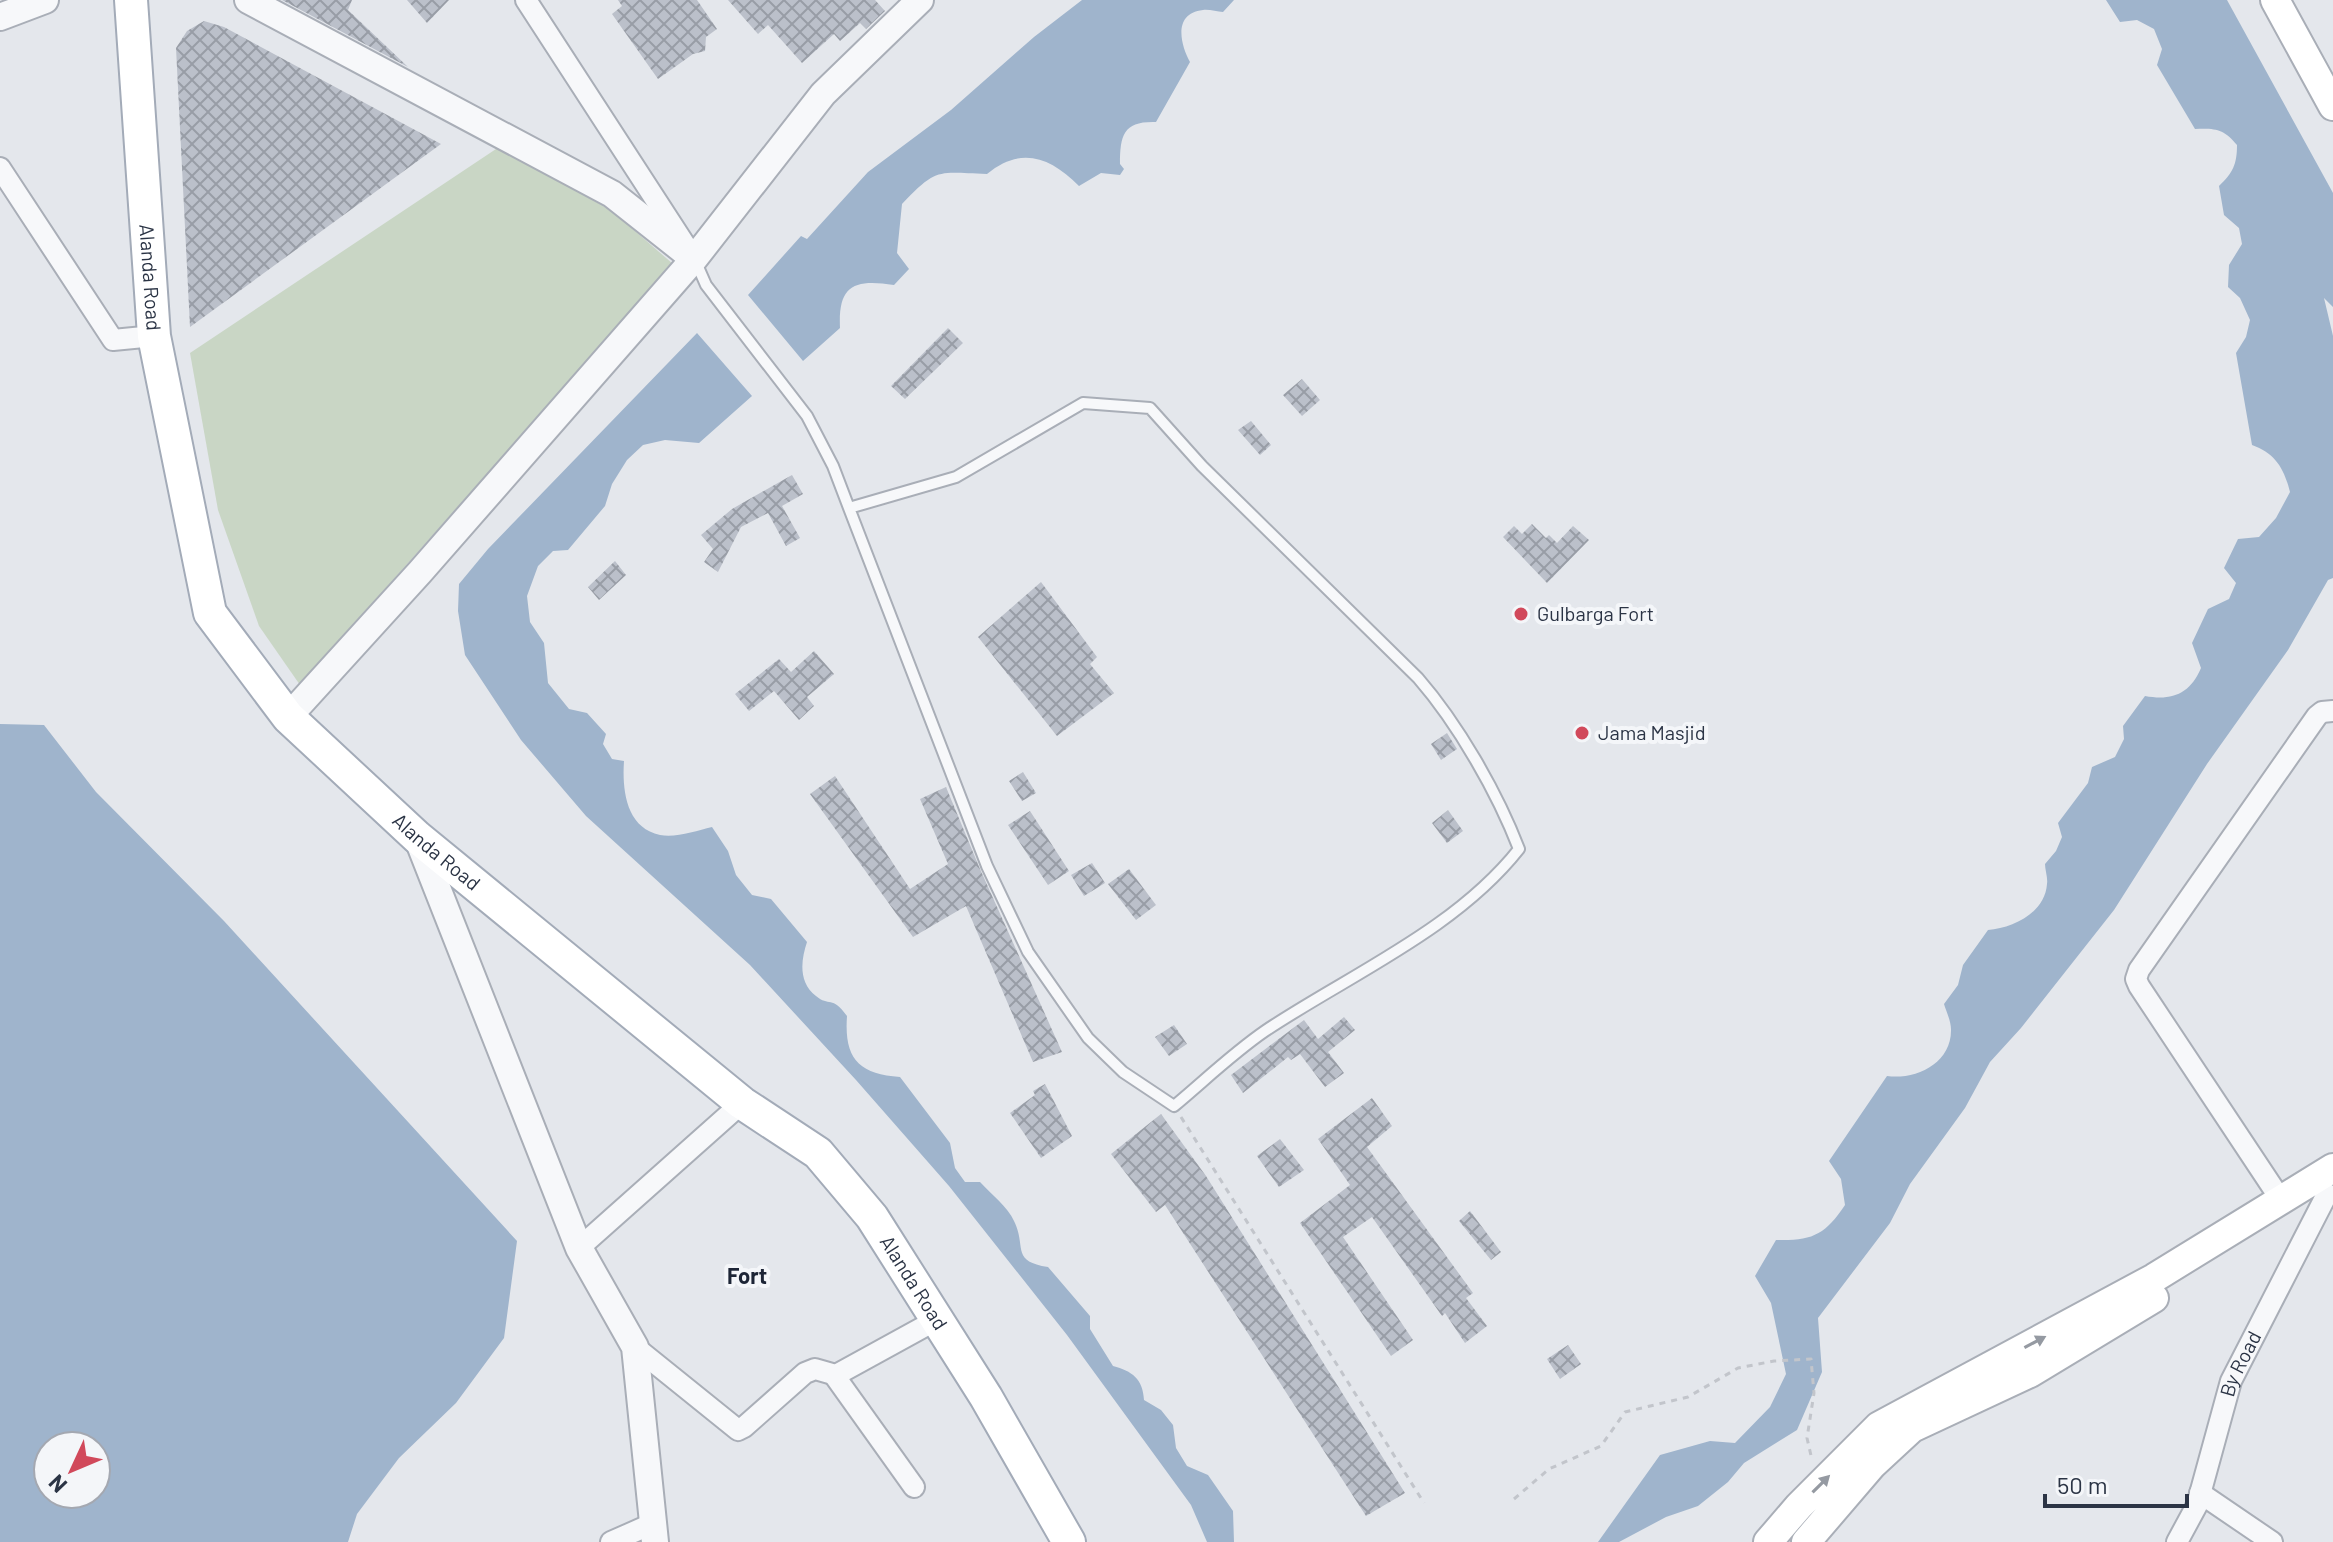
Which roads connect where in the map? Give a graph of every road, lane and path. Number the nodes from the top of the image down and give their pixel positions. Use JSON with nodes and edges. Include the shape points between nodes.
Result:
{"nodes":[{"id":1,"x":45,"y":0,"type":"edge"},
{"id":2,"x":131,"y":0,"type":"edge"},
{"id":3,"x":248,"y":0,"type":"edge"},
{"id":4,"x":2275,"y":0,"type":"edge"},
{"id":5,"x":532,"y":3,"type":"edge"},
{"id":6,"x":908,"y":4,"type":"edge"},
{"id":7,"x":0,"y":17,"type":"edge"},
{"id":8,"x":2333,"y":106,"type":"edge"},
{"id":9,"x":0,"y":168,"type":"edge"},
{"id":10,"x":694,"y":259,"type":"junction"},
{"id":11,"x":154,"y":336,"type":"junction"},
{"id":12,"x":849,"y":508,"type":"junction"},
{"id":13,"x":2333,"y":711,"type":"edge"},
{"id":14,"x":288,"y":717,"type":"junction"},
{"id":15,"x":417,"y":837,"type":"junction"},
{"id":16,"x":742,"y":1103,"type":"junction"},
{"id":17,"x":1174,"y":1106,"type":"junction"},
{"id":18,"x":2331,"y":1184,"type":"edge"},
{"id":19,"x":2281,"y":1200,"type":"junction"},
{"id":20,"x":579,"y":1248,"type":"junction"},
{"id":21,"x":938,"y":1319,"type":"junction"},
{"id":22,"x":635,"y":1347,"type":"junction"},
{"id":23,"x":834,"y":1375,"type":"junction"},
{"id":24,"x":1812,"y":1460,"type":"dead end"},
{"id":25,"x":914,"y":1487,"type":"dead end"},
{"id":26,"x":2200,"y":1493,"type":"junction"},
{"id":27,"x":1514,"y":1499,"type":"dead end"},
{"id":28,"x":1424,"y":1503,"type":"dead end"},
{"id":29,"x":654,"y":1533,"type":"edge"},
{"id":30,"x":611,"y":1542,"type":"edge"},
{"id":31,"x":1069,"y":1542,"type":"edge"},
{"id":32,"x":1768,"y":1542,"type":"edge"},
{"id":33,"x":1806,"y":1542,"type":"edge"},
{"id":34,"x":2177,"y":1542,"type":"edge"},
{"id":35,"x":2272,"y":1542,"type":"edge"}],
"edges":[{"from":1,"to":7,"type":"street"},
{"from":2,"to":11,"type":"main road","name":"Alanda Road"},
{"from":3,"to":10,"type":"street","via":[[612,194]]},
{"from":4,"to":8,"type":"main road"},
{"from":5,"to":10,"type":"street"},
{"from":6,"to":10,"type":"street","via":[[823,94]]},
{"from":9,"to":11,"type":"street","via":[[113,340]]},
{"from":10,"to":12,"type":"lane","via":[[706,285],[807,416]]},
{"from":10,"to":14,"type":"street"},
{"from":11,"to":14,"type":"main road","name":"Alanda Road","via":[[210,613]]},
{"from":12,"to":17,"type":"lane","via":[[987,866],[1028,952],[1088,1038],[1123,1072]]},
{"from":12,"to":17,"type":"lane","via":[[956,477],[1083,403],[1150,408],[1444,708],[1508,822],[1519,849],[1502,870],[1385,959],[1263,1032]]},
{"from":13,"to":19,"type":"street","via":[[2317,716],[2136,979]]},
{"from":14,"to":15,"type":"main road","name":"Alanda Road"},
{"from":15,"to":16,"type":"main road","name":"Alanda Road"},
{"from":15,"to":20,"type":"street"},
{"from":16,"to":20,"type":"street"},
{"from":16,"to":21,"type":"main road","name":"Alanda Road","via":[[818,1153],[872,1217]]},
{"from":17,"to":28,"type":"path"},
{"from":18,"to":19,"type":"main road"},
{"from":18,"to":26,"type":"street","name":"By Road","via":[[2231,1381]]},
{"from":18,"to":33,"type":"main road","via":[[2043,1366],[1912,1428],[1872,1465]]},
{"from":32,"to":19,"type":"main road","one_way":true,"via":[[1879,1426],[2154,1278]]},
{"from":20,"to":22,"type":"street"},
{"from":21,"to":23,"type":"street"},
{"from":21,"to":31,"type":"main road","name":"Alanda Road"},
{"from":22,"to":23,"type":"street","via":[[738,1430],[805,1373],[815,1369]]},
{"from":22,"to":29,"type":"street"},
{"from":23,"to":25,"type":"street"},
{"from":24,"to":27,"type":"path","via":[[1807,1438],[1814,1393],[1811,1359],[1774,1361],[1738,1368],[1688,1397],[1625,1412],[1601,1446],[1549,1469]]},
{"from":26,"to":34,"type":"street","name":"By Road"},
{"from":26,"to":35,"type":"street"},
{"from":29,"to":30,"type":"street"}]}
